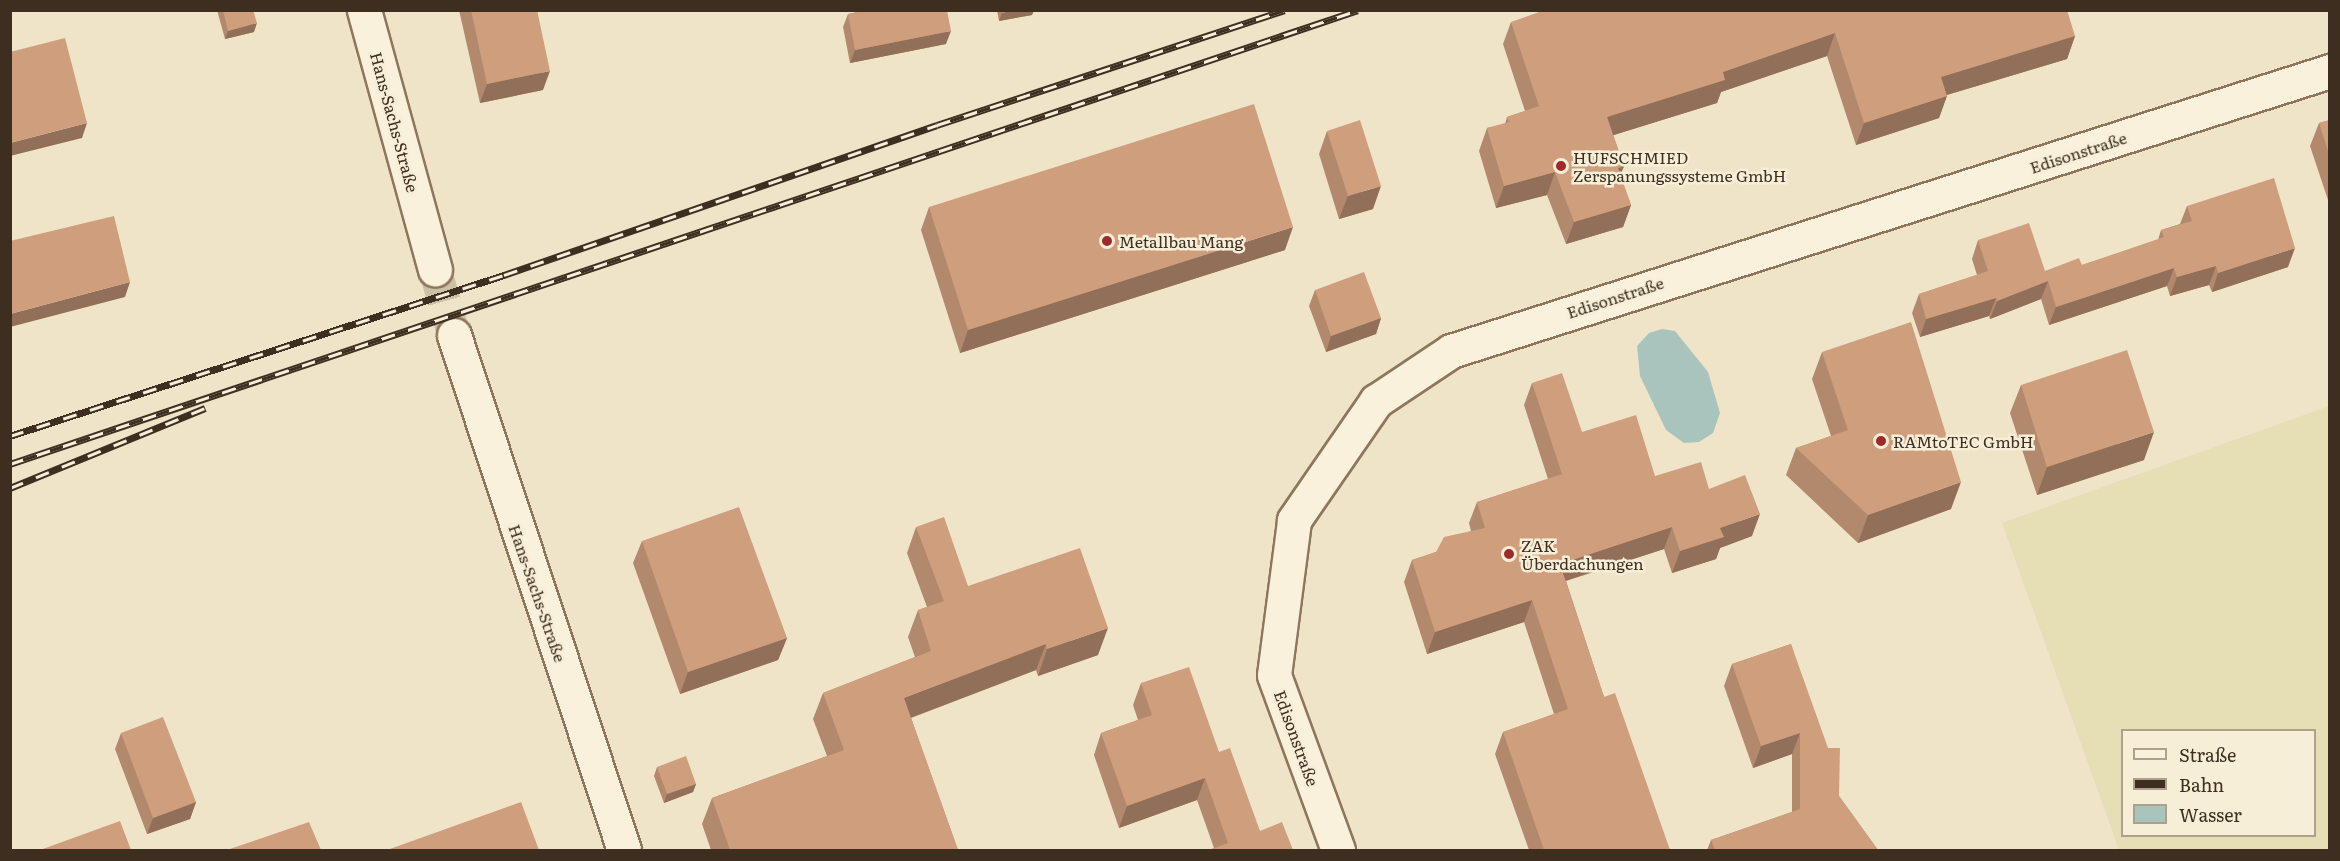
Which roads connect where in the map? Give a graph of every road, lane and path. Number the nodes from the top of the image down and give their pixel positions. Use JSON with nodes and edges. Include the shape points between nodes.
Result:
{"nodes":[{"id":1,"x":364,"y":10,"type":"edge"},
{"id":2,"x":2330,"y":72,"type":"edge"},
{"id":3,"x":435,"y":269,"type":"tunnel mouth"},
{"id":4,"x":454,"y":335,"type":"tunnel mouth"},
{"id":5,"x":624,"y":850,"type":"edge"},
{"id":6,"x":1338,"y":850,"type":"edge"}],
"edges":[{"from":1,"to":3,"type":"street","name":"Hans-Sachs-Straße"},
{"from":2,"to":6,"type":"street","name":"Edisonstraße","via":[[1451,351],[1376,401],[1294,520],[1274,675]]},
{"from":4,"to":5,"type":"street","name":"Hans-Sachs-Straße"}]}
